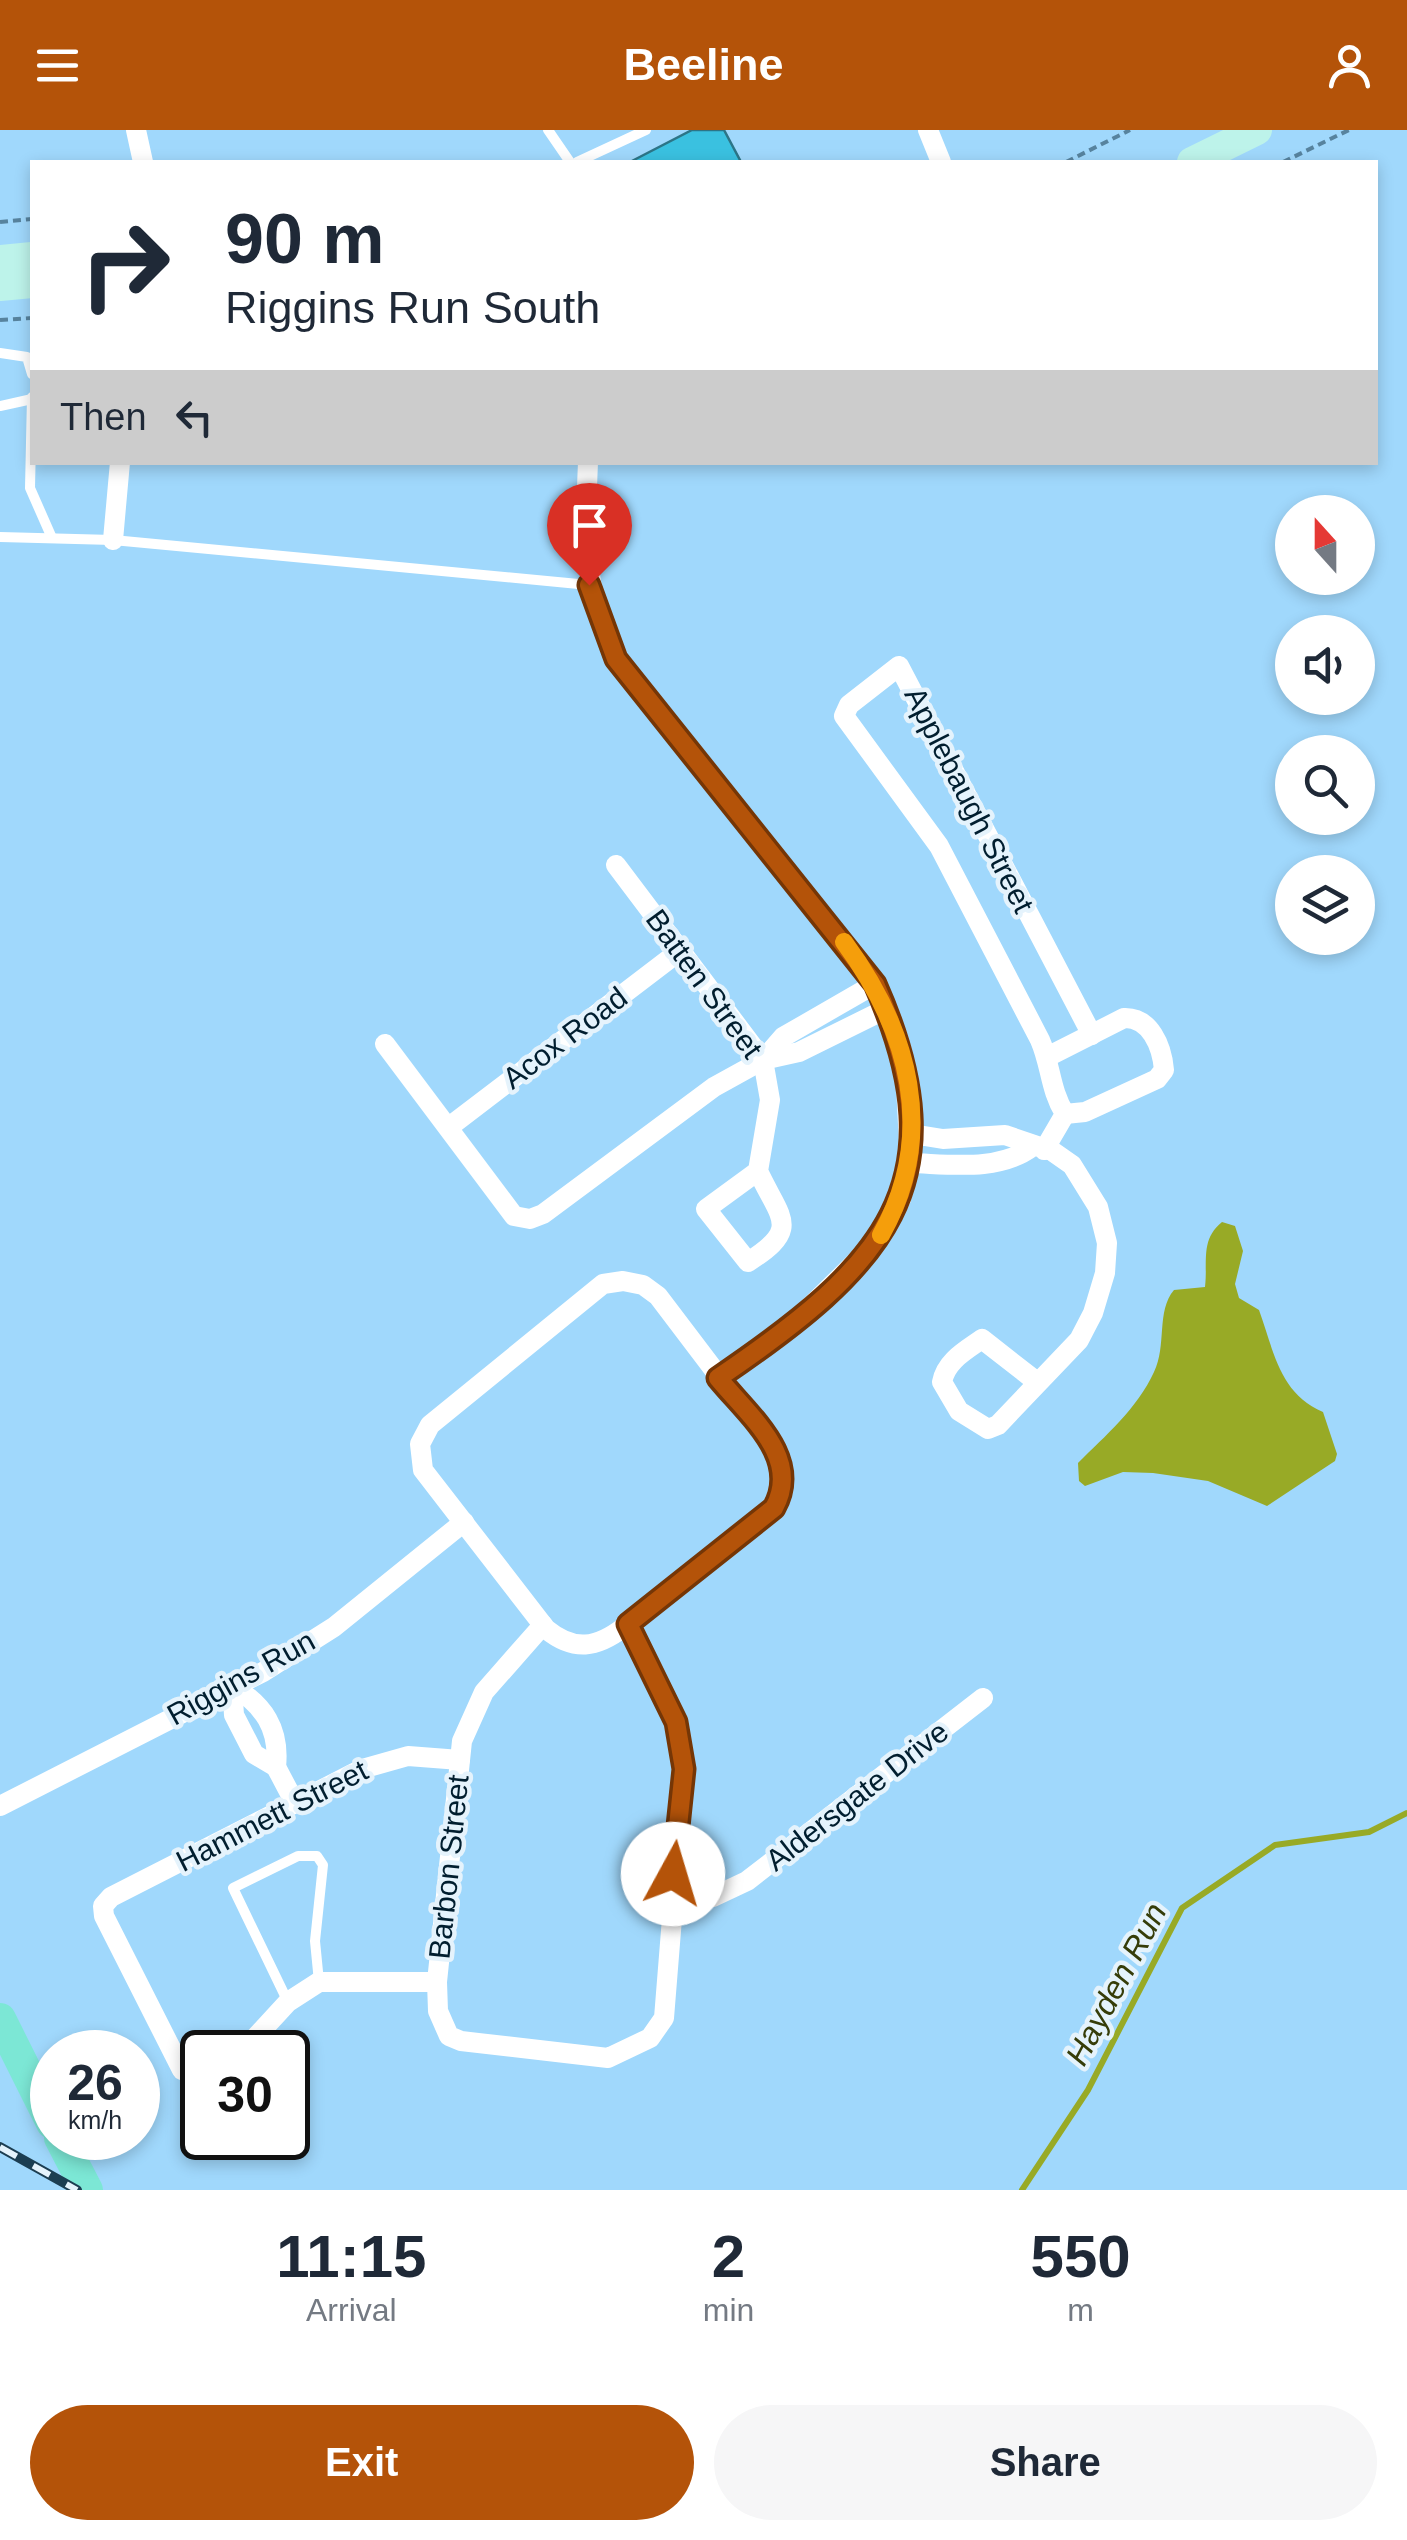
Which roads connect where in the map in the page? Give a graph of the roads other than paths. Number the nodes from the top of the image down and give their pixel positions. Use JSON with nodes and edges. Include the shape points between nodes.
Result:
{"nodes":[{"id":1,"x":136,"y":130,"type":"edge"},
{"id":2,"x":548,"y":130,"type":"edge"},
{"id":3,"x":646,"y":130,"type":"edge"},
{"id":4,"x":928,"y":130,"type":"edge"},
{"id":5,"x":1257,"y":130,"type":"edge"},
{"id":6,"x":142,"y":160,"type":"edge"},
{"id":7,"x":572,"y":160,"type":"edge"},
{"id":8,"x":578,"y":160,"type":"edge"},
{"id":9,"x":940,"y":160,"type":"edge"},
{"id":10,"x":1196,"y":160,"type":"edge"},
{"id":11,"x":30,"y":256,"type":"edge"},
{"id":12,"x":0,"y":260,"type":"edge"},
{"id":13,"x":30,"y":283,"type":"edge"},
{"id":14,"x":0,"y":286,"type":"edge"},
{"id":15,"x":0,"y":352,"type":"edge"},
{"id":16,"x":30,"y":367,"type":"edge"},
{"id":17,"x":30,"y":398,"type":"edge"},
{"id":18,"x":0,"y":406,"type":"edge"},
{"id":19,"x":30,"y":443,"type":"edge"},
{"id":20,"x":120,"y":465,"type":"edge"},
{"id":21,"x":588,"y":465,"type":"edge"},
{"id":22,"x":0,"y":537,"type":"edge"},
{"id":23,"x":52,"y":538,"type":"junction"},
{"id":24,"x":113,"y":540,"type":"junction"},
{"id":25,"x":589,"y":585,"type":"junction"},
{"id":26,"x":616,"y":865,"type":"dead end"},
{"id":27,"x":680,"y":950,"type":"junction"},
{"id":28,"x":875,"y":984,"type":"junction"},
{"id":29,"x":886,"y":1008,"type":"junction"},
{"id":30,"x":1092,"y":1034,"type":"junction"},
{"id":31,"x":385,"y":1044,"type":"dead end"},
{"id":32,"x":1047,"y":1058,"type":"junction"},
{"id":33,"x":763,"y":1060,"type":"junction"},
{"id":34,"x":1065,"y":1114,"type":"junction"},
{"id":35,"x":449,"y":1127,"type":"junction"},
{"id":36,"x":912,"y":1134,"type":"junction"},
{"id":37,"x":970,"y":1138,"type":"junction"},
{"id":38,"x":1038,"y":1148,"type":"junction"},
{"id":39,"x":910,"y":1163,"type":"junction"},
{"id":40,"x":972,"y":1165,"type":"junction"},
{"id":41,"x":758,"y":1171,"type":"dead end"},
{"id":42,"x":718,"y":1378,"type":"junction"},
{"id":43,"x":1037,"y":1382,"type":"junction"},
{"id":44,"x":464,"y":1522,"type":"junction"},
{"id":45,"x":628,"y":1624,"type":"junction"},
{"id":46,"x":543,"y":1625,"type":"junction"},
{"id":47,"x":232,"y":1686,"type":"junction"},
{"id":48,"x":983,"y":1698,"type":"dead end"},
{"id":49,"x":272,"y":1730,"type":"junction"},
{"id":50,"x":248,"y":1742,"type":"junction"},
{"id":51,"x":460,"y":1760,"type":"junction"},
{"id":52,"x":276,"y":1767,"type":"junction"},
{"id":53,"x":295,"y":1804,"type":"junction"},
{"id":54,"x":0,"y":1806,"type":"edge"},
{"id":55,"x":671,"y":1896,"type":"junction"},
{"id":56,"x":319,"y":1982,"type":"junction"},
{"id":57,"x":437,"y":1982,"type":"junction"},
{"id":58,"x":288,"y":2002,"type":"junction"},
{"id":59,"x":0,"y":2020,"type":"edge"},
{"id":60,"x":262,"y":2030,"type":"edge"},
{"id":61,"x":180,"y":2066,"type":"edge"},
{"id":62,"x":30,"y":2079,"type":"edge"},
{"id":63,"x":71,"y":2160,"type":"edge"},
{"id":64,"x":87,"y":2190,"type":"edge"}],
"edges":[{"from":1,"to":6,"type":"street"},
{"from":2,"to":7,"type":"lane"},
{"from":3,"to":8,"type":"lane"},
{"from":4,"to":9,"type":"street"},
{"from":5,"to":10,"type":"main road"},
{"from":11,"to":12,"type":"main road"},
{"from":13,"to":14,"type":"main road"},
{"from":15,"to":16,"type":"lane","via":[[27,357]]},
{"from":17,"to":18,"type":"lane"},
{"from":19,"to":23,"type":"lane","via":[[30,488]]},
{"from":20,"to":24,"type":"street"},
{"from":21,"to":25,"type":"street"},
{"from":22,"to":23,"type":"lane"},
{"from":23,"to":24,"type":"lane"},
{"from":24,"to":25,"type":"lane"},
{"from":25,"to":28,"type":"street","via":[[616,659]]},
{"from":26,"to":27,"type":"street","name":"Batten Street"},
{"from":27,"to":33,"type":"street","name":"Batten Street"},
{"from":27,"to":35,"type":"street","name":"Acox Road"},
{"from":28,"to":29,"type":"street"},
{"from":28,"to":33,"type":"street","via":[[782,1037]]},
{"from":29,"to":33,"type":"street","via":[[799,1052]]},
{"from":29,"to":36,"type":"street","via":[[905,1066]]},
{"from":30,"to":32,"type":"street"},
{"from":30,"to":32,"type":"street","name":"Applebaugh Street","via":[[899,666],[844,716],[939,846]]},
{"from":30,"to":34,"type":"street","via":[[1136,1018],[1163,1053],[1164,1070],[1085,1112]]},
{"from":31,"to":35,"type":"street"},
{"from":32,"to":34,"type":"street","name":"Applebaugh Street"},
{"from":33,"to":35,"type":"street","via":[[714,1087],[530,1219],[514,1216]]},
{"from":33,"to":41,"type":"street","name":"Batten Street","via":[[770,1100]]},
{"from":34,"to":38,"type":"street"},
{"from":36,"to":37,"type":"street"},
{"from":36,"to":39,"type":"street"},
{"from":37,"to":38,"type":"street","via":[[1005,1135]]},
{"from":37,"to":40,"type":"lane"},
{"from":38,"to":40,"type":"street"},
{"from":38,"to":43,"type":"street","via":[[1072,1165],[1086,1182],[1106,1243],[1094,1313],[1079,1340]]},
{"from":39,"to":40,"type":"street"},
{"from":39,"to":42,"type":"street","via":[[901,1199],[879,1239],[779,1337]]},
{"from":42,"to":44,"type":"street","via":[[658,1296],[623,1280],[603,1284],[423,1433],[423,1470]]},
{"from":42,"to":45,"type":"street","via":[[785,1468],[785,1489],[774,1508]]},
{"from":43,"to":43,"type":"street","via":[[988,1429],[960,1412],[942,1382],[958,1356],[982,1339]]},
{"from":44,"to":46,"type":"street"},
{"from":44,"to":47,"type":"street","name":"Riggins Run","via":[[334,1627]]},
{"from":45,"to":46,"type":"street","via":[[605,1642],[586,1646],[560,1640]]},
{"from":45,"to":55,"type":"street","via":[[676,1722],[684,1769]]},
{"from":46,"to":51,"type":"street","name":"Barbon Street","via":[[484,1692]]},
{"from":47,"to":49,"type":"street","via":[[259,1702]]},
{"from":47,"to":50,"type":"street","via":[[234,1715]]},
{"from":47,"to":54,"type":"street","name":"Riggins Run"},
{"from":48,"to":55,"type":"street","name":"Aldersgate Drive","via":[[746,1882],[713,1897]]},
{"from":49,"to":50,"type":"lane"},
{"from":49,"to":52,"type":"street"},
{"from":50,"to":52,"type":"street"},
{"from":51,"to":53,"type":"street","name":"Hammett Street","via":[[385,1760]]},
{"from":51,"to":57,"type":"street","name":"Barbon Street"},
{"from":52,"to":53,"type":"street"},
{"from":53,"to":61,"type":"street","name":"Hammett Street","via":[[104,1906]]},
{"from":55,"to":57,"type":"street","name":"Barbon Street","via":[[664,2018],[650,2038],[608,2058],[449,2036],[438,2011]]},
{"from":56,"to":57,"type":"street"},
{"from":56,"to":58,"type":"street"},
{"from":56,"to":58,"type":"lane","via":[[315,1942],[324,1865],[317,1856],[298,1856],[233,1888]]},
{"from":58,"to":60,"type":"street"},
{"from":59,"to":62,"type":"main road"},
{"from":63,"to":64,"type":"main road"}]}
